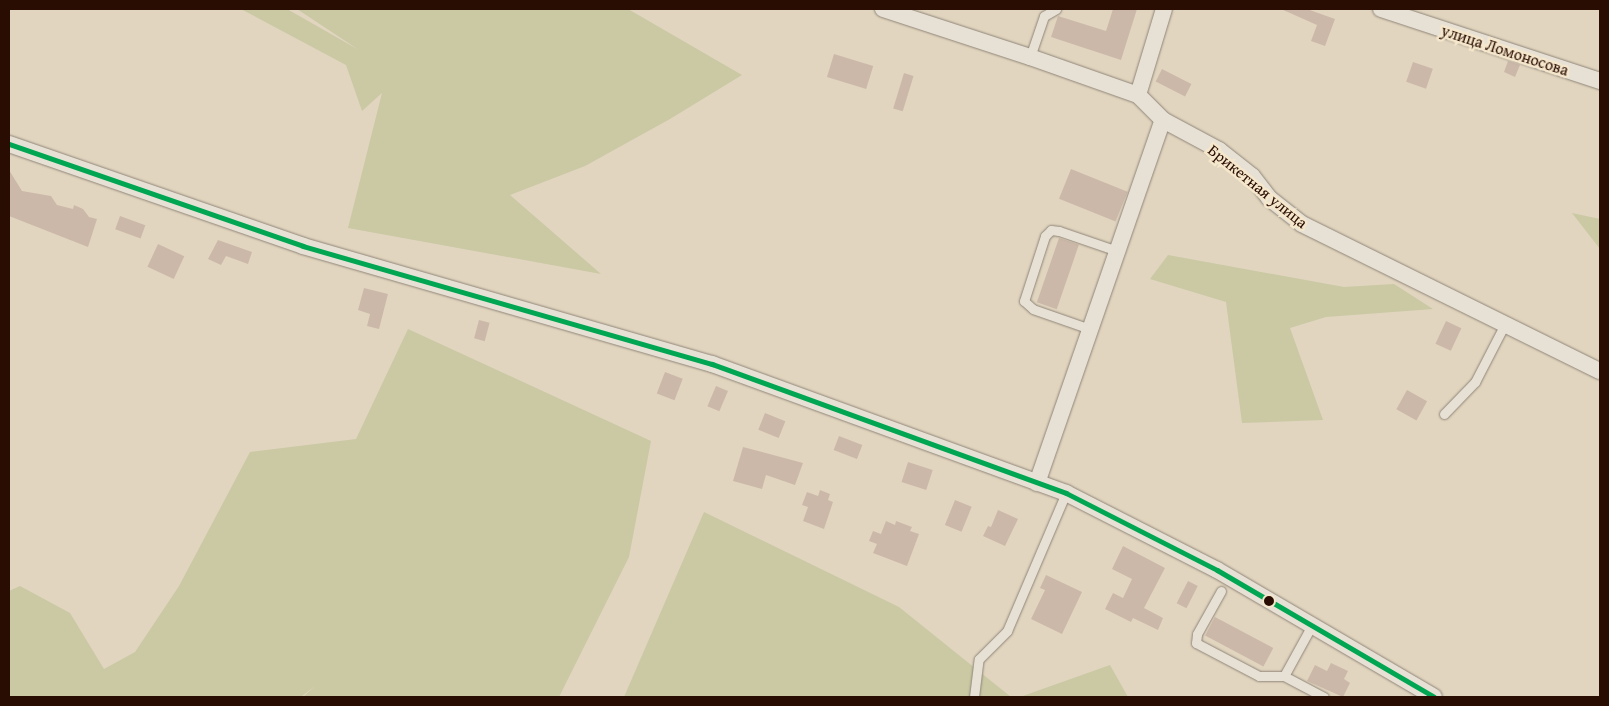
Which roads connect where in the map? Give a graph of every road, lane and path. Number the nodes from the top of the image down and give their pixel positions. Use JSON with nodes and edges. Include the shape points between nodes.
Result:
{"nodes":[{"id":1,"x":883,"y":9,"type":"edge"},
{"id":2,"x":1056,"y":9,"type":"edge"},
{"id":3,"x":1164,"y":9,"type":"edge"},
{"id":4,"x":1381,"y":9,"type":"edge"},
{"id":5,"x":1030,"y":57,"type":"junction"},
{"id":6,"x":1600,"y":82,"type":"edge"},
{"id":7,"x":1138,"y":95,"type":"junction"},
{"id":8,"x":1163,"y":120,"type":"junction"},
{"id":9,"x":9,"y":144,"type":"edge"},
{"id":10,"x":1117,"y":251,"type":"junction"},
{"id":11,"x":1506,"y":324,"type":"junction"},
{"id":12,"x":1090,"y":329,"type":"junction"},
{"id":13,"x":1600,"y":371,"type":"edge"},
{"id":14,"x":1444,"y":414,"type":"dead end"},
{"id":15,"x":1036,"y":482,"type":"junction"},
{"id":16,"x":1066,"y":493,"type":"junction"},
{"id":17,"x":1221,"y":591,"type":"dead end"},
{"id":18,"x":1312,"y":625,"type":"junction"},
{"id":19,"x":1284,"y":676,"type":"junction"},
{"id":20,"x":974,"y":697,"type":"edge"},
{"id":21,"x":1324,"y":697,"type":"edge"},
{"id":22,"x":1434,"y":697,"type":"edge"}],
"edges":[{"from":1,"to":5,"type":"street","name":"Брикетная улица"},
{"from":2,"to":5,"type":"lane","via":[[1044,16]]},
{"from":3,"to":7,"type":"street"},
{"from":4,"to":6,"type":"street","name":"улица Ломоносова"},
{"from":5,"to":7,"type":"street","name":"Брикетная улица"},
{"from":7,"to":8,"type":"street","name":"Брикетная улица"},
{"from":8,"to":10,"type":"street"},
{"from":8,"to":11,"type":"street","name":"Брикетная улица","via":[[1219,150],[1252,176],[1269,198],[1302,224]]},
{"from":9,"to":15,"type":"street","via":[[302,246],[712,364]]},
{"from":10,"to":12,"type":"street"},
{"from":10,"to":12,"type":"lane","via":[[1059,231],[1051,230],[1045,236],[1024,301],[1033,309]]},
{"from":11,"to":13,"type":"street","name":"Брикетная улица"},
{"from":11,"to":14,"type":"lane","via":[[1475,382]]},
{"from":12,"to":15,"type":"street"},
{"from":15,"to":16,"type":"street"},
{"from":16,"to":18,"type":"street","via":[[1217,570]]},
{"from":16,"to":20,"type":"lane","via":[[1007,631],[979,659]]},
{"from":17,"to":19,"type":"lane","via":[[1197,634],[1196,643],[1259,676]]},
{"from":18,"to":19,"type":"lane"},
{"from":18,"to":22,"type":"street"},
{"from":19,"to":21,"type":"lane"}]}
